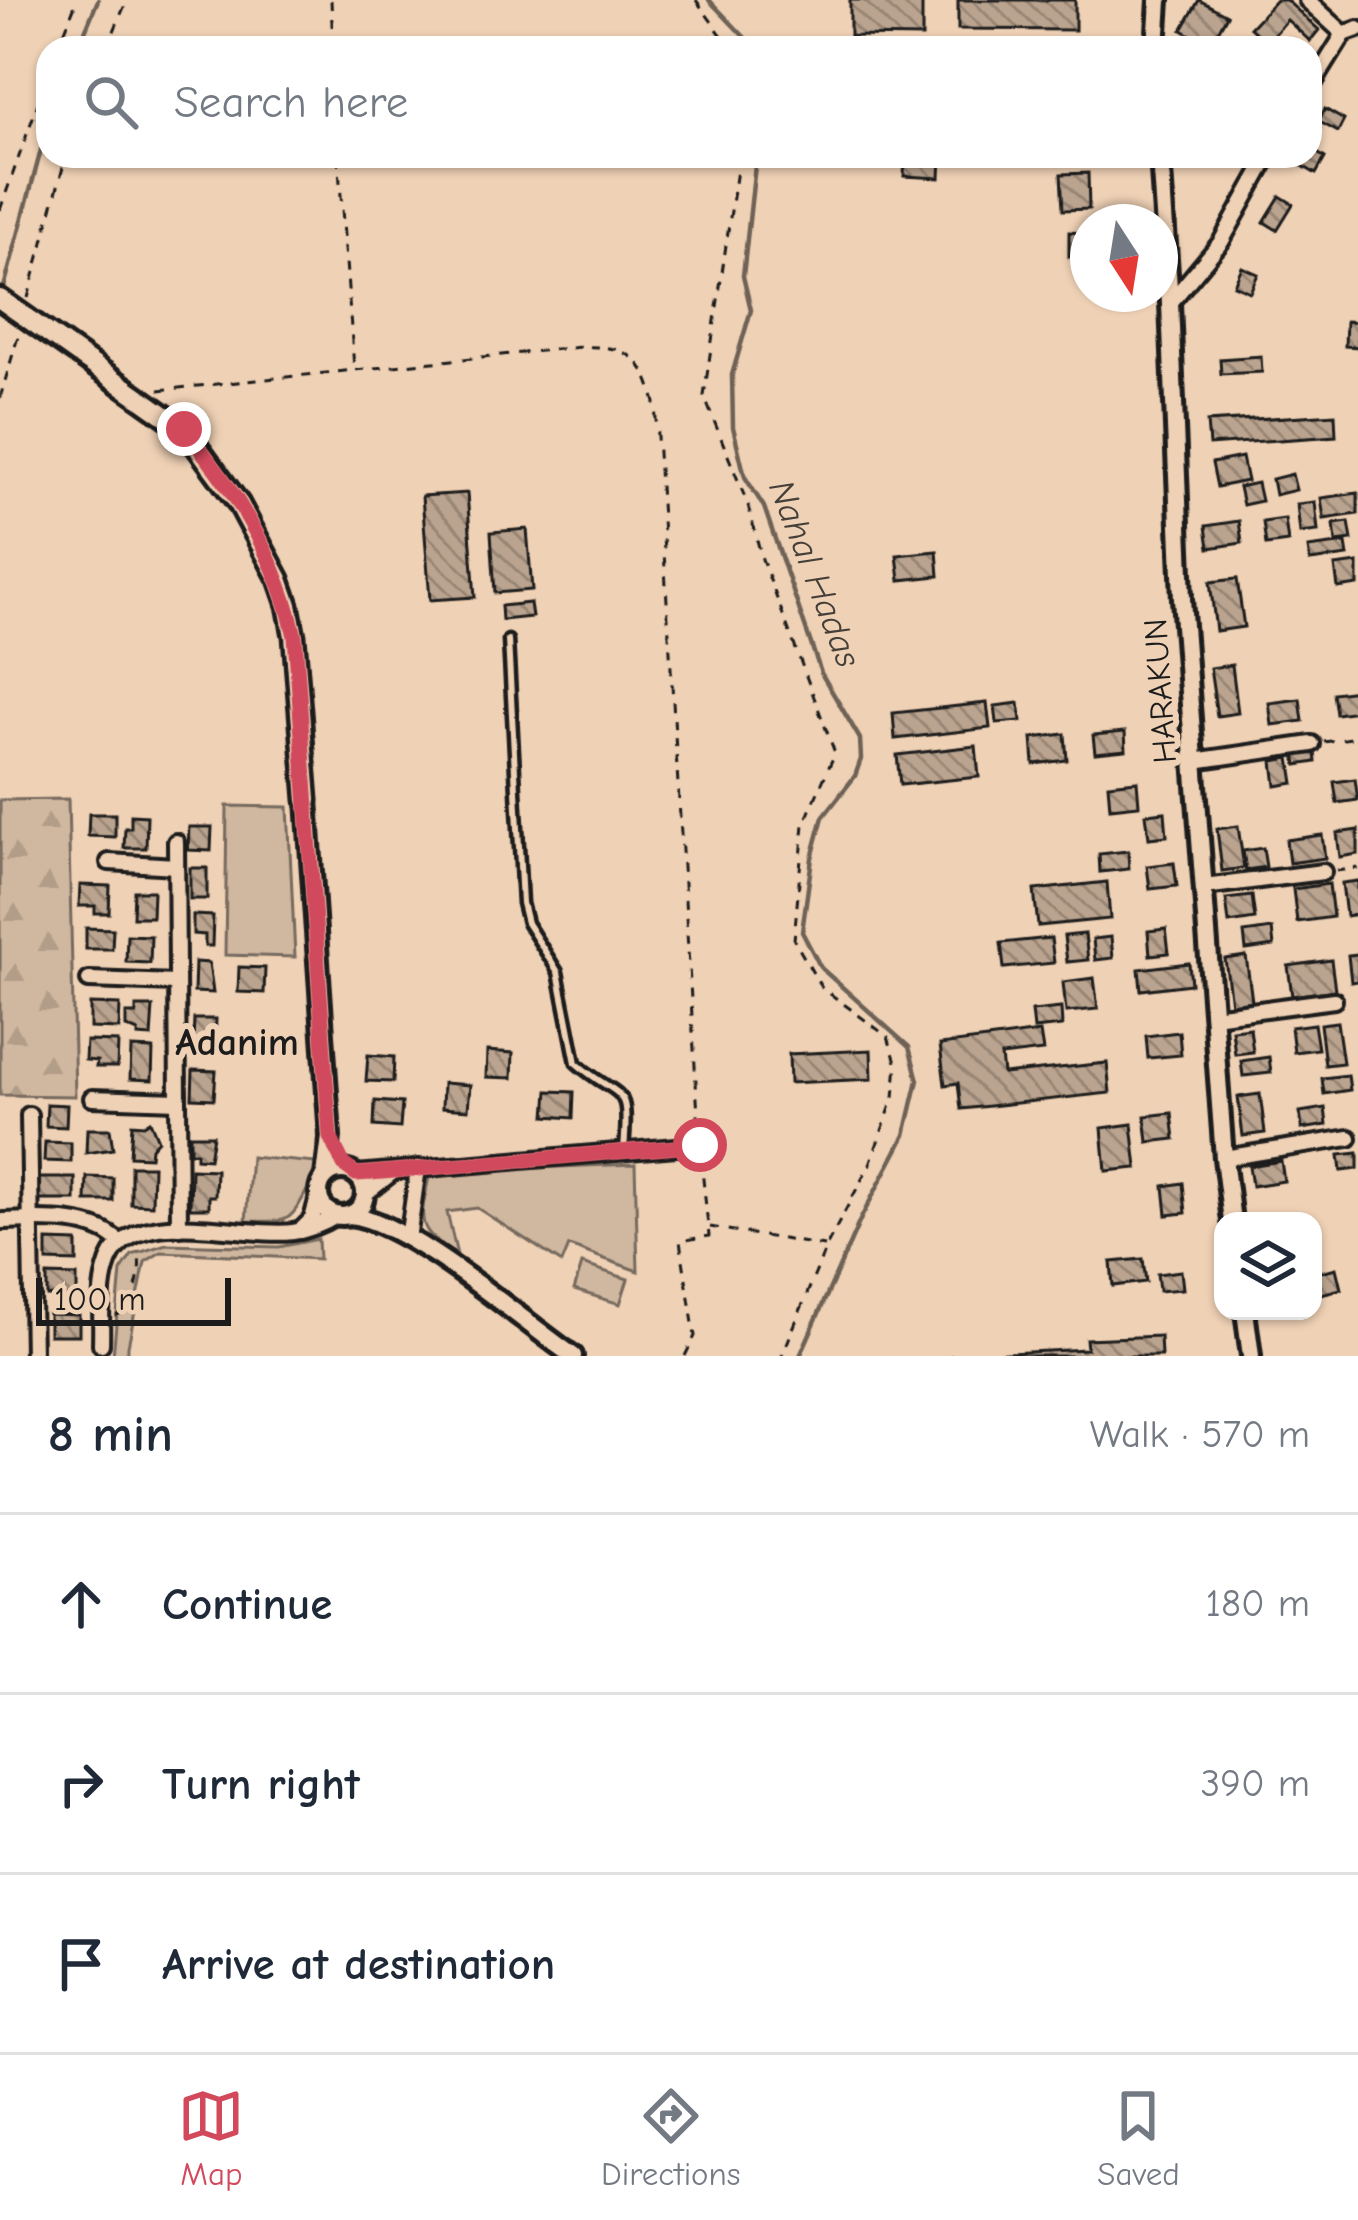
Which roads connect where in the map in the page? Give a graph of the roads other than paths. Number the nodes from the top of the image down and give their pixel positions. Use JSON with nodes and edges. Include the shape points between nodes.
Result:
{"nodes":[{"id":1,"x":1159,"y":0,"type":"edge"},
{"id":2,"x":1307,"y":0,"type":"edge"},
{"id":3,"x":1351,"y":32,"type":"edge"},
{"id":4,"x":1157,"y":36,"type":"edge"},
{"id":5,"x":1322,"y":72,"type":"edge"},
{"id":6,"x":1161,"y":168,"type":"edge"},
{"id":7,"x":1262,"y":168,"type":"edge"},
{"id":8,"x":1163,"y":204,"type":"edge"},
{"id":9,"x":1178,"y":293,"type":"edge"},
{"id":10,"x":11,"y":306,"type":"edge"},
{"id":11,"x":1170,"y":312,"type":"edge"},
{"id":12,"x":508,"y":640,"type":"dead end"},
{"id":13,"x":1312,"y":744,"type":"road end"},
{"id":14,"x":1194,"y":761,"type":"junction"},
{"id":15,"x":307,"y":800,"type":"joint"},
{"id":16,"x":176,"y":842,"type":"dead end"},
{"id":17,"x":109,"y":862,"type":"dead end"},
{"id":18,"x":176,"y":866,"type":"junction"},
{"id":19,"x":1323,"y":872,"type":"road end"},
{"id":20,"x":1204,"y":887,"type":"junction"},
{"id":21,"x":89,"y":980,"type":"dead end"},
{"id":22,"x":177,"y":983,"type":"junction"},
{"id":23,"x":1334,"y":1000,"type":"dead end"},
{"id":24,"x":1213,"y":1016,"type":"junction"},
{"id":25,"x":92,"y":1098,"type":"dead end"},
{"id":26,"x":178,"y":1101,"type":"junction"},
{"id":27,"x":29,"y":1115,"type":"dead end"},
{"id":28,"x":330,"y":1137,"type":"junction"},
{"id":29,"x":1349,"y":1138,"type":"dead end"},
{"id":30,"x":700,"y":1145,"type":"road end"},
{"id":31,"x":624,"y":1151,"type":"junction"},
{"id":32,"x":1224,"y":1158,"type":"junction"},
{"id":33,"x":418,"y":1168,"type":"junction"},
{"id":34,"x":398,"y":1170,"type":"junction"},
{"id":35,"x":353,"y":1173,"type":"junction"},
{"id":36,"x":326,"y":1176,"type":"junction"},
{"id":37,"x":365,"y":1195,"type":"junction"},
{"id":38,"x":319,"y":1197,"type":"junction"},
{"id":39,"x":1231,"y":1212,"type":"edge"},
{"id":40,"x":343,"y":1215,"type":"junction"},
{"id":41,"x":0,"y":1221,"type":"edge"},
{"id":42,"x":31,"y":1221,"type":"junction"},
{"id":43,"x":386,"y":1226,"type":"junction"},
{"id":44,"x":179,"y":1227,"type":"junction"},
{"id":45,"x":300,"y":1231,"type":"junction"},
{"id":46,"x":408,"y":1239,"type":"junction"},
{"id":47,"x":122,"y":1240,"type":"junction"},
{"id":48,"x":1246,"y":1320,"type":"edge"},
{"id":49,"x":101,"y":1344,"type":"dead end"},
{"id":50,"x":33,"y":1356,"type":"edge"},
{"id":51,"x":573,"y":1356,"type":"edge"},
{"id":52,"x":1251,"y":1356,"type":"edge"}],
"edges":[{"from":1,"to":4,"type":"street"},
{"from":2,"to":3,"type":"street"},
{"from":3,"to":5,"type":"street"},
{"from":6,"to":8,"type":"street","name":"HARAKUN"},
{"from":7,"to":9,"type":"street","via":[[1221,242]]},
{"from":10,"to":15,"type":"main road","via":[[184,429],[239,504],[279,579],[295,636]]},
{"from":11,"to":14,"type":"street","name":"HARAKUN"},
{"from":12,"to":31,"type":"lane","via":[[522,903],[559,972],[576,1063],[618,1089],[628,1105]]},
{"from":13,"to":14,"type":"street"},
{"from":14,"to":20,"type":"street","name":"HARAKUN"},
{"from":15,"to":28,"type":"street"},
{"from":16,"to":18,"type":"street"},
{"from":17,"to":18,"type":"street"},
{"from":18,"to":22,"type":"street"},
{"from":19,"to":20,"type":"street"},
{"from":20,"to":24,"type":"street","name":"HARAKUN"},
{"from":21,"to":22,"type":"street"},
{"from":22,"to":26,"type":"street"},
{"from":23,"to":24,"type":"street"},
{"from":24,"to":32,"type":"street","name":"HARAKUN"},
{"from":25,"to":26,"type":"street"},
{"from":26,"to":44,"type":"street"},
{"from":27,"to":42,"type":"street"},
{"from":28,"to":35,"type":"street"},
{"from":28,"to":36,"type":"street"},
{"from":29,"to":32,"type":"street"},
{"from":30,"to":31,"type":"street"},
{"from":31,"to":33,"type":"street"},
{"from":32,"to":39,"type":"street","name":"HARAKUN"},
{"from":33,"to":34,"type":"street"},
{"from":33,"to":46,"type":"street"},
{"from":34,"to":35,"type":"street"},
{"from":34,"to":37,"type":"street"},
{"from":35,"to":36,"type":"street"},
{"from":35,"to":37,"type":"street"},
{"from":36,"to":38,"type":"street"},
{"from":37,"to":40,"type":"street","via":[[360,1208]]},
{"from":37,"to":43,"type":"street"},
{"from":38,"to":40,"type":"street","via":[[324,1209]]},
{"from":38,"to":45,"type":"street"},
{"from":40,"to":43,"type":"street"},
{"from":40,"to":45,"type":"street"},
{"from":41,"to":42,"type":"street"},
{"from":42,"to":47,"type":"street","via":[[92,1227]]},
{"from":42,"to":50,"type":"street"},
{"from":43,"to":46,"type":"street"},
{"from":44,"to":45,"type":"street"},
{"from":44,"to":47,"type":"street"},
{"from":46,"to":51,"type":"street"},
{"from":47,"to":49,"type":"street","via":[[104,1274]]},
{"from":48,"to":52,"type":"street"}]}
